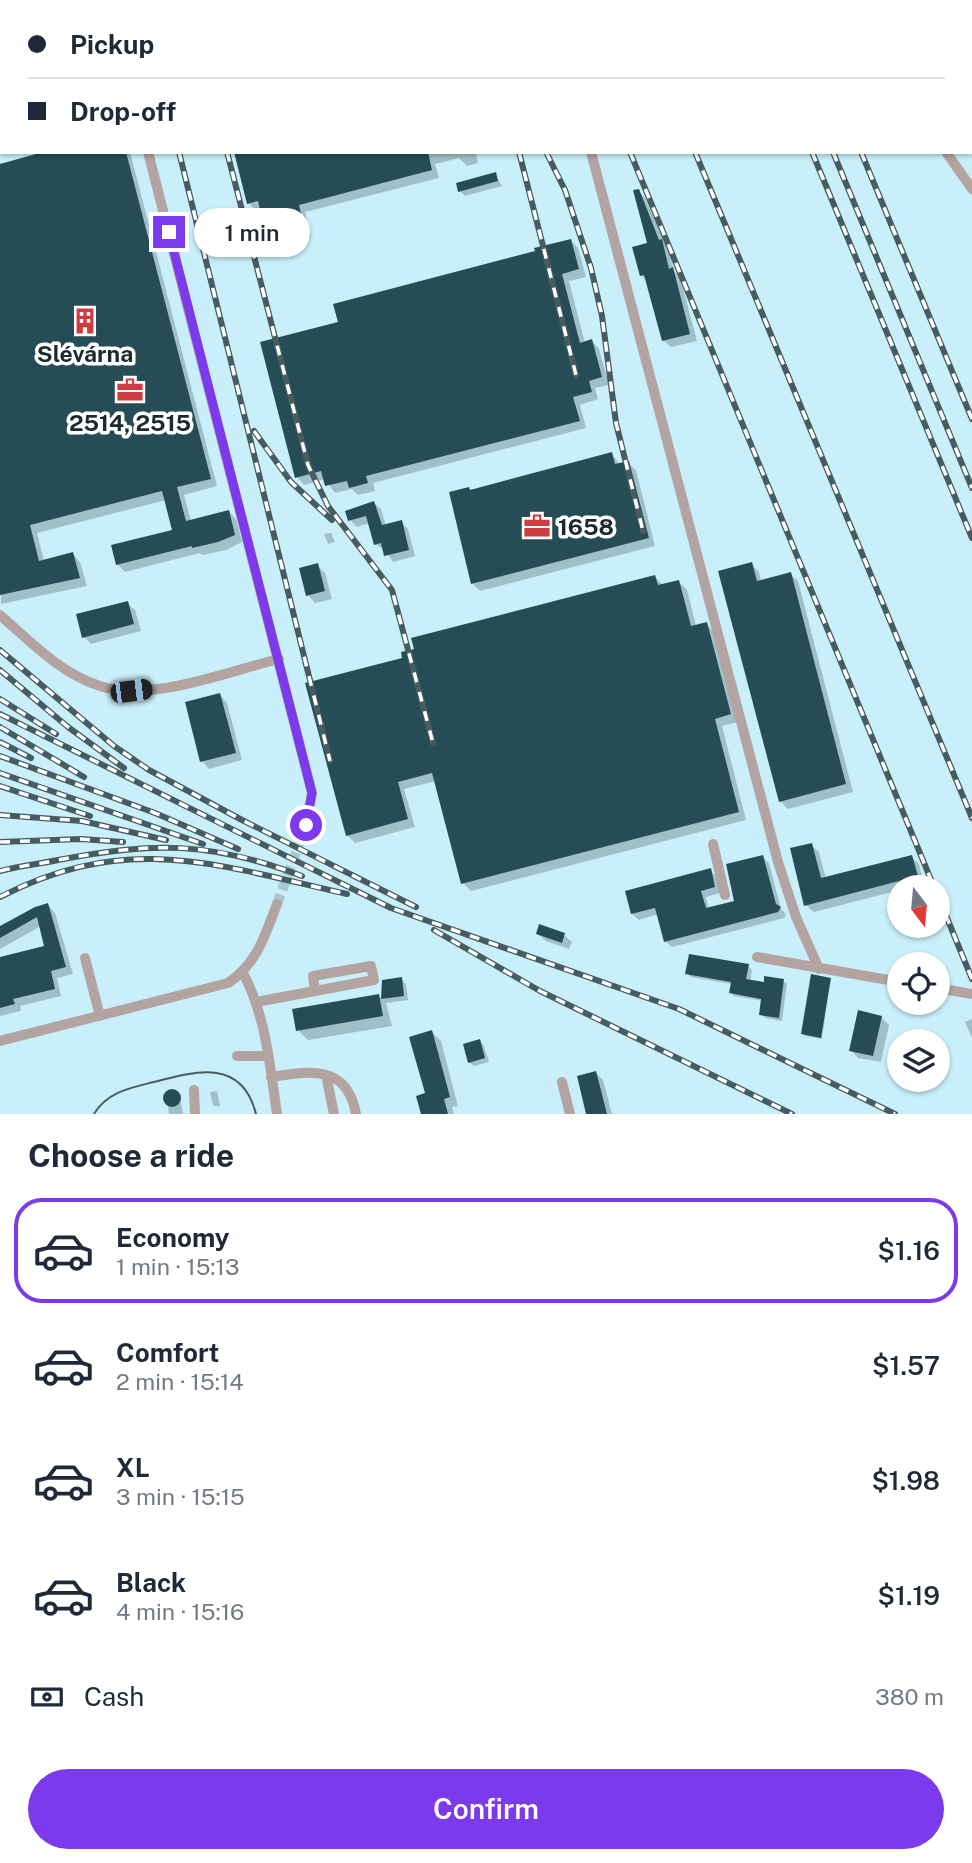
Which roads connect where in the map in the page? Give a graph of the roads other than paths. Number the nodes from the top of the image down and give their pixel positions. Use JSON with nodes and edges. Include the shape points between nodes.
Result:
{"nodes":[{"id":1,"x":149,"y":154,"type":"edge"},
{"id":2,"x":592,"y":154,"type":"edge"},
{"id":3,"x":947,"y":154,"type":"edge"},
{"id":4,"x":972,"y":189,"type":"edge"},
{"id":5,"x":0,"y":615,"type":"edge"},
{"id":6,"x":279,"y":659,"type":"junction"},
{"id":7,"x":306,"y":825,"type":"tunnel mouth"},
{"id":8,"x":713,"y":844,"type":"dead end"},
{"id":9,"x":725,"y":895,"type":"dead end"},
{"id":10,"x":277,"y":904,"type":"tunnel mouth"},
{"id":11,"x":757,"y":957,"type":"dead end"},
{"id":12,"x":85,"y":958,"type":"dead end"},
{"id":13,"x":819,"y":969,"type":"junction"},
{"id":14,"x":243,"y":973,"type":"junction"},
{"id":15,"x":887,"y":980,"type":"edge"},
{"id":16,"x":315,"y":990,"type":"junction"},
{"id":17,"x":950,"y":990,"type":"edge"},
{"id":18,"x":972,"y":994,"type":"edge"},
{"id":19,"x":256,"y":1002,"type":"junction"},
{"id":20,"x":100,"y":1016,"type":"junction"},
{"id":21,"x":0,"y":1041,"type":"edge"},
{"id":22,"x":237,"y":1056,"type":"dead end"},
{"id":23,"x":268,"y":1056,"type":"junction"},
{"id":24,"x":326,"y":1075,"type":"junction"},
{"id":25,"x":271,"y":1077,"type":"junction"},
{"id":26,"x":562,"y":1082,"type":"dead end"},
{"id":27,"x":194,"y":1090,"type":"dead end"},
{"id":28,"x":195,"y":1114,"type":"edge"},
{"id":29,"x":277,"y":1114,"type":"edge"},
{"id":30,"x":334,"y":1114,"type":"edge"},
{"id":31,"x":356,"y":1114,"type":"edge"},
{"id":32,"x":570,"y":1114,"type":"edge"}],
"edges":[{"from":1,"to":6,"type":"street"},
{"from":2,"to":13,"type":"street","via":[[778,862]]},
{"from":3,"to":4,"type":"street"},
{"from":5,"to":6,"type":"street","via":[[52,659],[101,687],[131,691],[173,686]]},
{"from":6,"to":7,"type":"street","via":[[312,793]]},
{"from":8,"to":9,"type":"street"},
{"from":10,"to":14,"type":"street","via":[[260,949]]},
{"from":11,"to":13,"type":"street"},
{"from":12,"to":20,"type":"street"},
{"from":13,"to":15,"type":"street"},
{"from":14,"to":19,"type":"street"},
{"from":14,"to":20,"type":"street","via":[[228,983]]},
{"from":16,"to":16,"type":"street","via":[[374,980],[371,966],[313,976]]},
{"from":16,"to":19,"type":"street"},
{"from":17,"to":18,"type":"street"},
{"from":19,"to":23,"type":"street"},
{"from":20,"to":21,"type":"street"},
{"from":22,"to":23,"type":"street"},
{"from":23,"to":25,"type":"street"},
{"from":24,"to":25,"type":"street","via":[[309,1071]]},
{"from":24,"to":30,"type":"street"},
{"from":24,"to":31,"type":"street","via":[[347,1087]]},
{"from":25,"to":29,"type":"street"},
{"from":26,"to":32,"type":"street"},
{"from":27,"to":28,"type":"street"}]}
